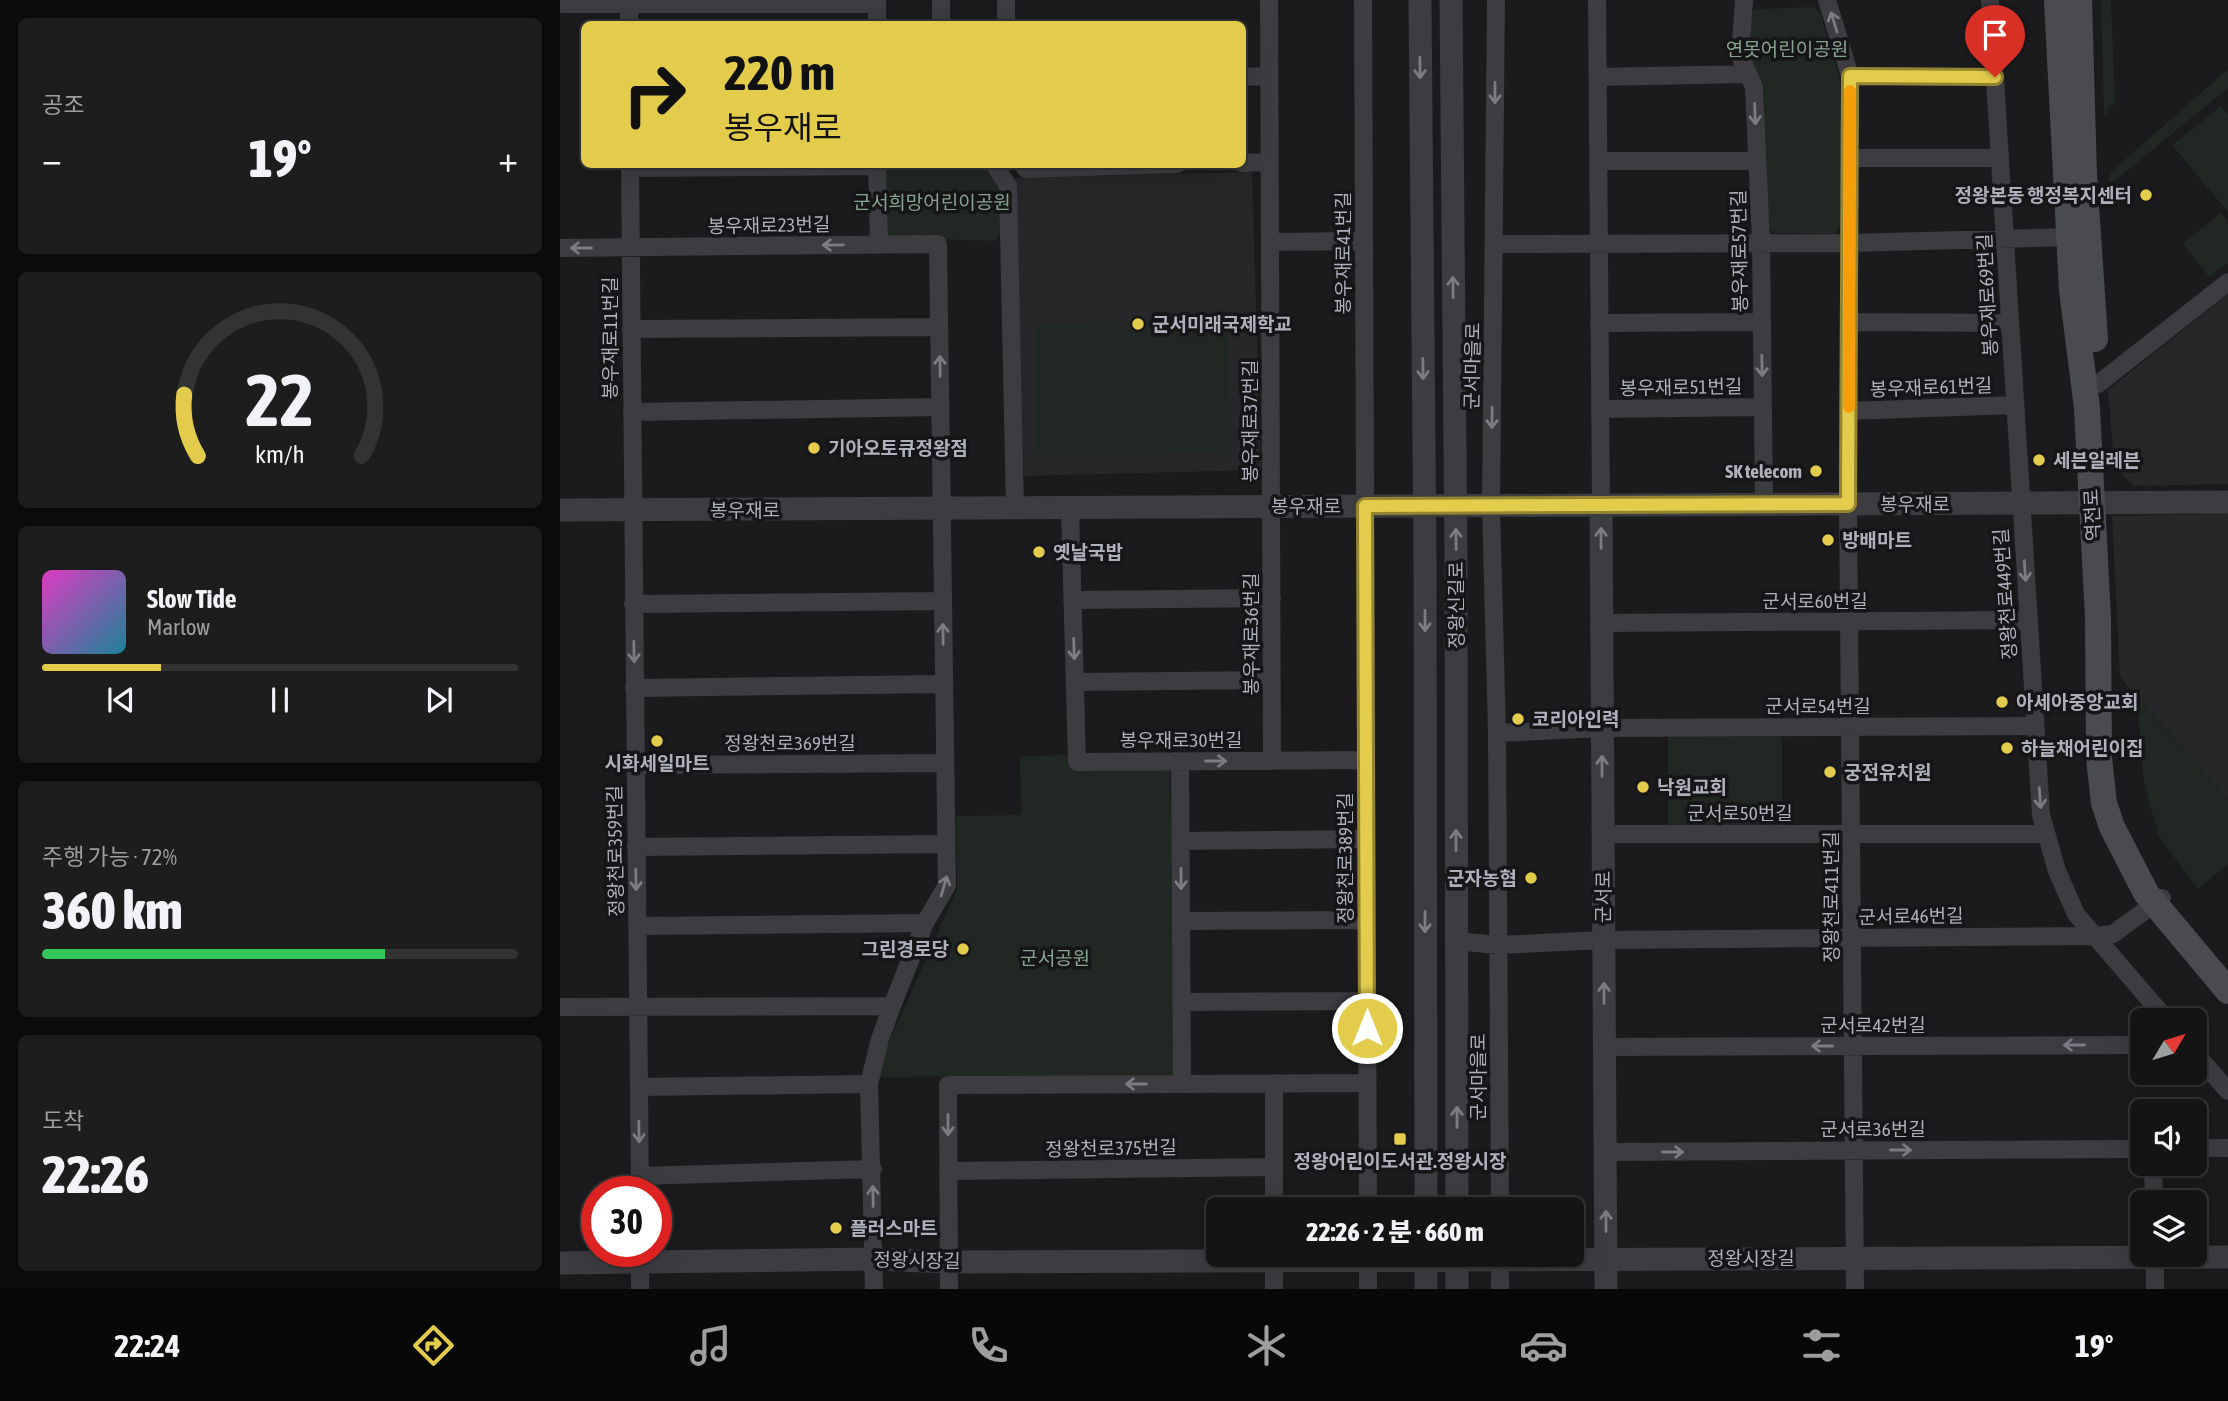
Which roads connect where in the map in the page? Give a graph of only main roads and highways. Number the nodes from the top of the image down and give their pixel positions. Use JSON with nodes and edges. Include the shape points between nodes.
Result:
{"nodes":[{"id":1,"x":2057,"y":0,"type":"edge"},
{"id":2,"x":2079,"y":0,"type":"edge"},
{"id":3,"x":2099,"y":503,"type":"junction"},
{"id":4,"x":2159,"y":900,"type":"junction"},
{"id":5,"x":2228,"y":973,"type":"edge"},
{"id":6,"x":2228,"y":991,"type":"edge"}],
"edges":[{"from":1,"to":3,"type":"main road","name":"역전로","via":[[2073,290]]},
{"from":2,"to":3,"type":"main road","name":"역전로","via":[[2084,175],[2098,384]]},
{"from":3,"to":4,"type":"main road","name":"역전로","via":[[2111,564],[2113,766],[2131,845]]},
{"from":4,"to":5,"type":"main road","name":"역전로"},
{"from":4,"to":6,"type":"main road","name":"역전로"}]}
